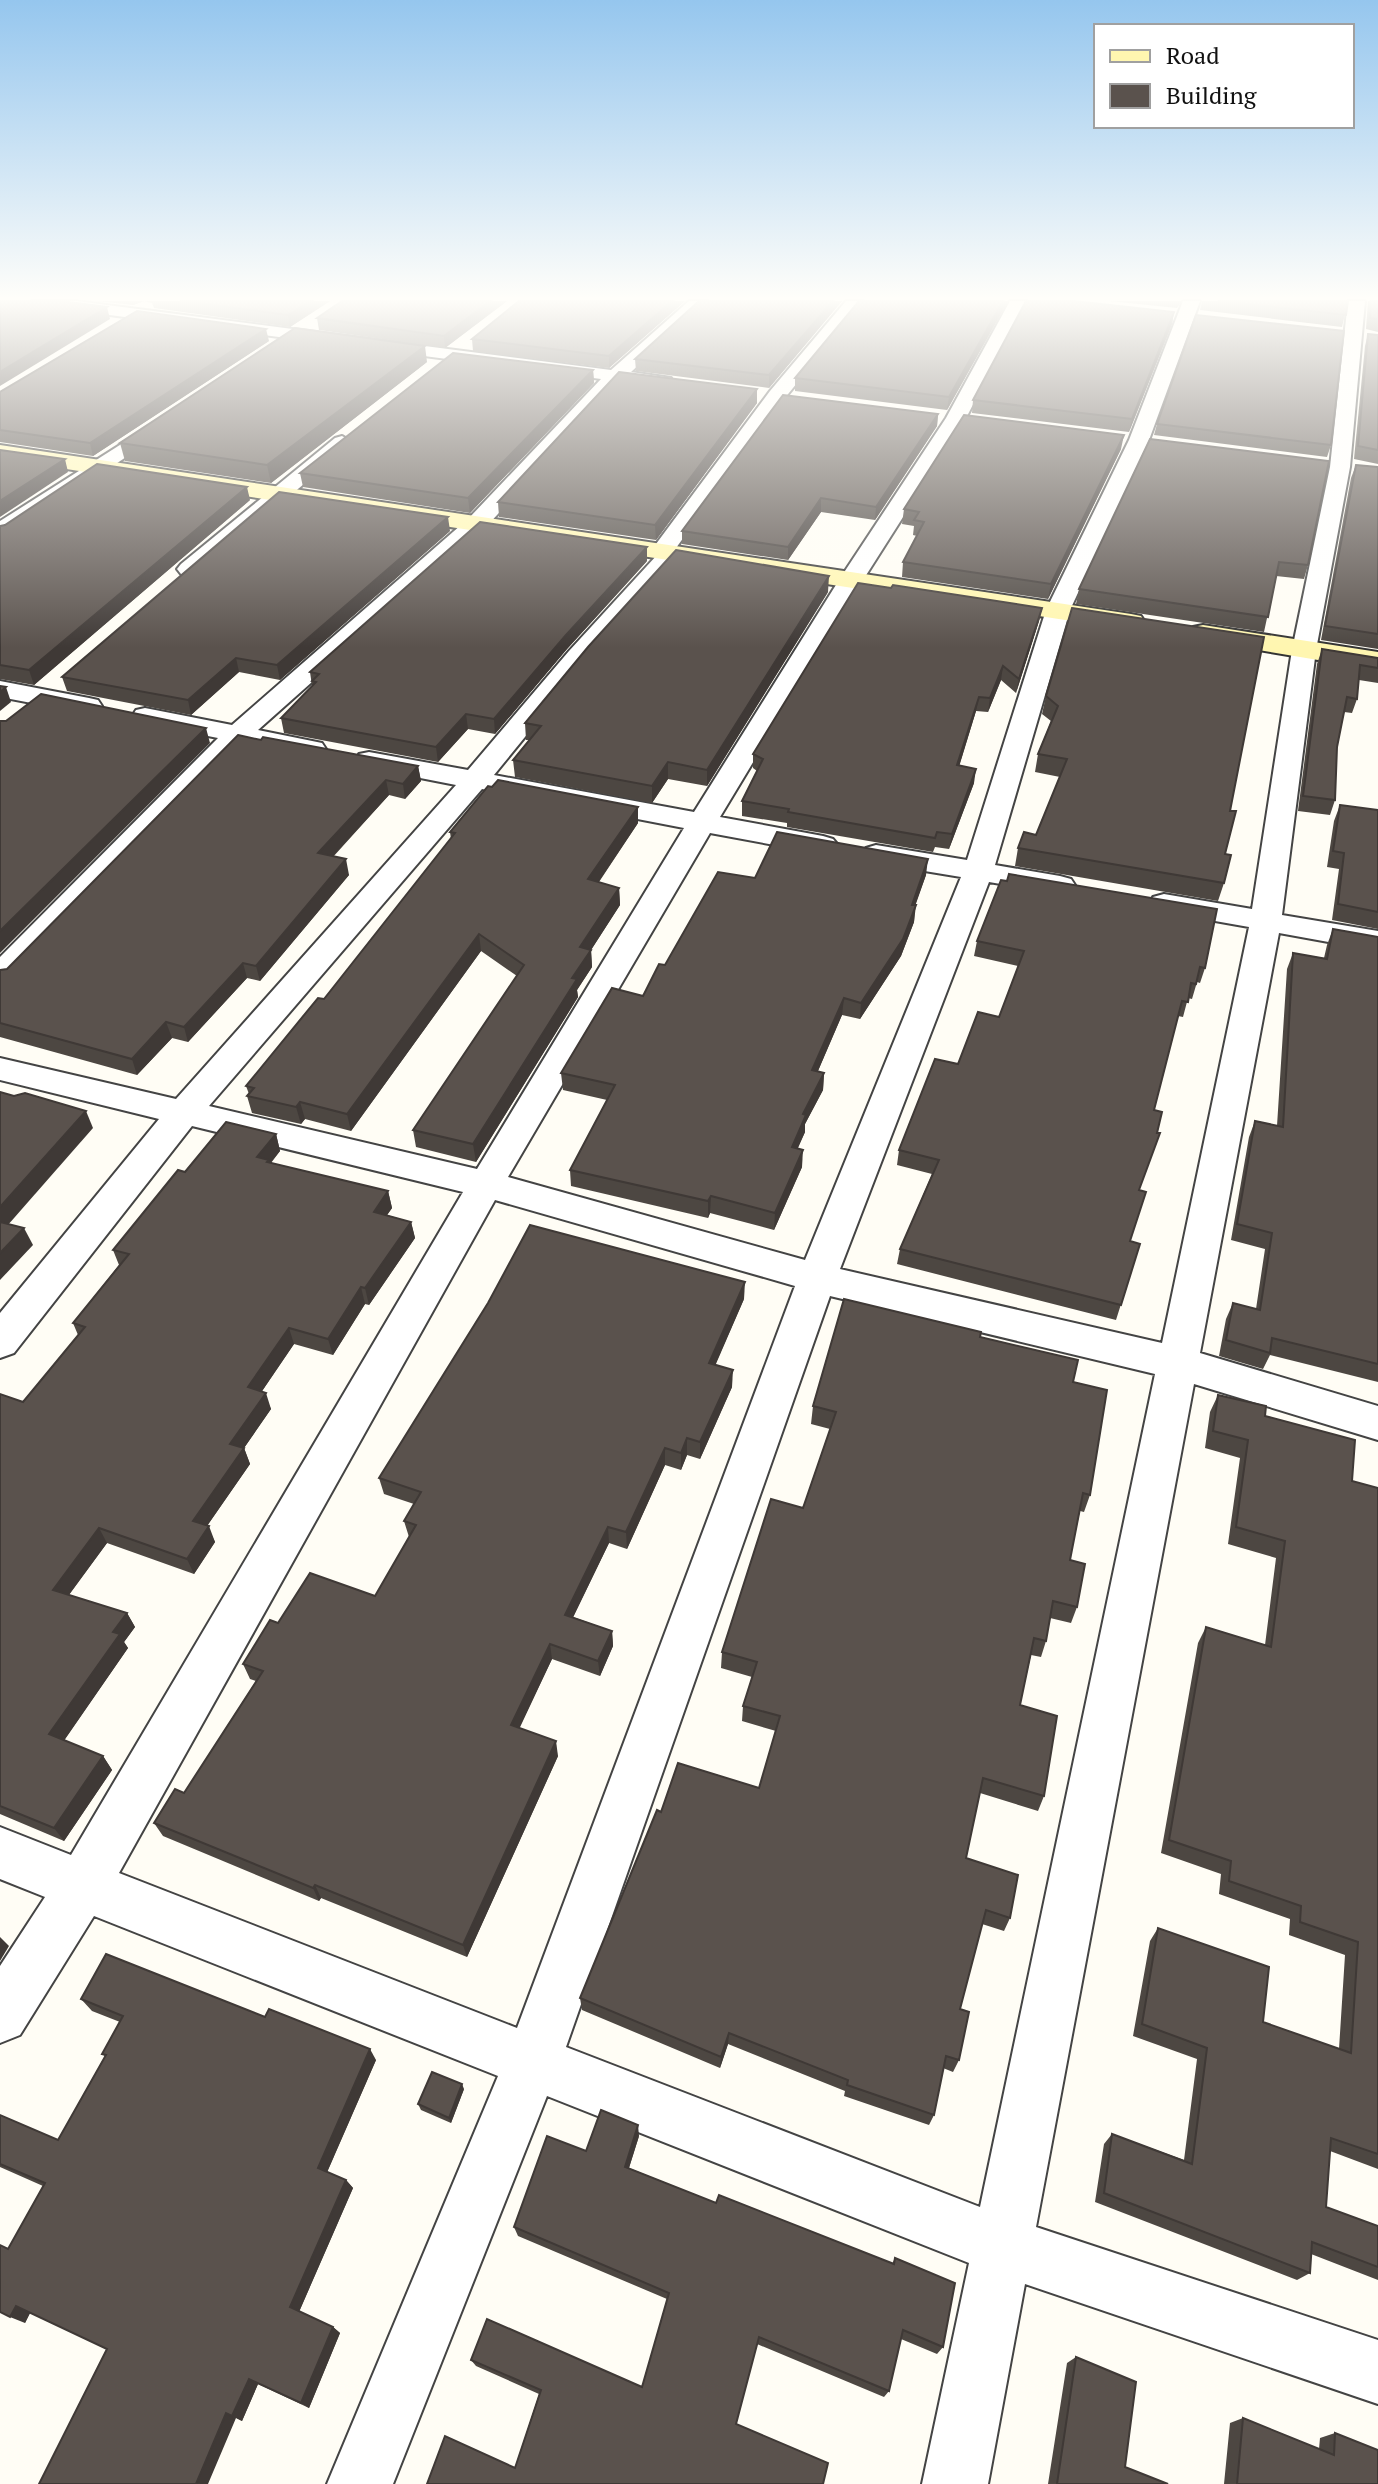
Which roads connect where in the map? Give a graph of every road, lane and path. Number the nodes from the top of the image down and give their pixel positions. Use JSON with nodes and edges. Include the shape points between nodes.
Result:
{"nodes":[{"id":1,"x":173,"y":417,"type":"edge"},
{"id":2,"x":577,"y":417,"type":"edge"},
{"id":3,"x":753,"y":417,"type":"edge"},
{"id":4,"x":957,"y":417,"type":"edge"},
{"id":5,"x":1148,"y":417,"type":"edge"},
{"id":6,"x":1347,"y":417,"type":"edge"},
{"id":7,"x":364,"y":425,"type":"edge"},
{"id":8,"x":0,"y":452,"type":"edge"},
{"id":9,"x":100,"y":467,"type":"junction"},
{"id":10,"x":277,"y":493,"type":"junction"},
{"id":11,"x":477,"y":523,"type":"junction"},
{"id":12,"x":0,"y":531,"type":"edge"},
{"id":13,"x":670,"y":554,"type":"junction"},
{"id":14,"x":851,"y":580,"type":"junction"},
{"id":15,"x":171,"y":585,"type":"edge"},
{"id":16,"x":1058,"y":610,"type":"junction"},
{"id":17,"x":1151,"y":625,"type":"edge"},
{"id":18,"x":1181,"y":630,"type":"edge"},
{"id":19,"x":1304,"y":650,"type":"junction"},
{"id":20,"x":1378,"y":661,"type":"edge"},
{"id":21,"x":65,"y":676,"type":"edge"},
{"id":22,"x":0,"y":689,"type":"edge"},
{"id":23,"x":31,"y":704,"type":"junction"},
{"id":24,"x":238,"y":734,"type":"junction"},
{"id":25,"x":475,"y":780,"type":"junction"},
{"id":26,"x":701,"y":824,"type":"junction"},
{"id":27,"x":978,"y":871,"type":"junction"},
{"id":28,"x":1084,"y":889,"type":"edge"},
{"id":29,"x":1145,"y":899,"type":"edge"},
{"id":30,"x":1266,"y":920,"type":"junction"},
{"id":31,"x":1378,"y":941,"type":"edge"},
{"id":32,"x":0,"y":975,"type":"edge"},
{"id":33,"x":0,"y":1069,"type":"edge"},
{"id":34,"x":183,"y":1113,"type":"junction"},
{"id":35,"x":486,"y":1184,"type":"junction"},
{"id":36,"x":817,"y":1278,"type":"junction"},
{"id":37,"x":0,"y":1342,"type":"edge"},
{"id":38,"x":1178,"y":1363,"type":"junction"},
{"id":39,"x":1378,"y":1423,"type":"edge"},
{"id":40,"x":0,"y":1853,"type":"edge"},
{"id":41,"x":82,"y":1887,"type":"junction"},
{"id":42,"x":0,"y":2015,"type":"edge"},
{"id":43,"x":533,"y":2060,"type":"junction"},
{"id":44,"x":1002,"y":2246,"type":"junction"},
{"id":45,"x":1378,"y":2372,"type":"edge"},
{"id":46,"x":360,"y":2484,"type":"edge"},
{"id":47,"x":955,"y":2484,"type":"edge"}],
"edges":[{"from":1,"to":9,"type":"street"},
{"from":2,"to":11,"type":"street"},
{"from":3,"to":13,"type":"street","via":[[664,549]]},
{"from":4,"to":14,"type":"street"},
{"from":5,"to":16,"type":"street"},
{"from":6,"to":19,"type":"street","via":[[1343,467]]},
{"from":7,"to":10,"type":"street"},
{"from":8,"to":9,"type":"main road"},
{"from":9,"to":10,"type":"main road"},
{"from":9,"to":12,"type":"street"},
{"from":10,"to":11,"type":"main road"},
{"from":10,"to":15,"type":"street"},
{"from":11,"to":13,"type":"main road"},
{"from":11,"to":24,"type":"street"},
{"from":13,"to":14,"type":"main road"},
{"from":13,"to":25,"type":"street"},
{"from":14,"to":16,"type":"main road"},
{"from":14,"to":26,"type":"street"},
{"from":16,"to":17,"type":"main road"},
{"from":16,"to":27,"type":"street"},
{"from":18,"to":19,"type":"main road"},
{"from":19,"to":20,"type":"main road"},
{"from":19,"to":30,"type":"street"},
{"from":21,"to":23,"type":"street"},
{"from":22,"to":23,"type":"street"},
{"from":23,"to":24,"type":"street"},
{"from":24,"to":25,"type":"street"},
{"from":24,"to":32,"type":"street"},
{"from":25,"to":26,"type":"street"},
{"from":25,"to":34,"type":"street"},
{"from":26,"to":27,"type":"street"},
{"from":26,"to":35,"type":"street"},
{"from":27,"to":28,"type":"street"},
{"from":27,"to":36,"type":"street"},
{"from":29,"to":30,"type":"street"},
{"from":30,"to":31,"type":"street"},
{"from":30,"to":38,"type":"street"},
{"from":33,"to":34,"type":"street"},
{"from":34,"to":35,"type":"street"},
{"from":34,"to":37,"type":"street"},
{"from":35,"to":36,"type":"street"},
{"from":35,"to":41,"type":"street"},
{"from":36,"to":38,"type":"street"},
{"from":36,"to":43,"type":"street"},
{"from":38,"to":39,"type":"street"},
{"from":38,"to":44,"type":"street"},
{"from":40,"to":41,"type":"street"},
{"from":41,"to":42,"type":"street"},
{"from":41,"to":43,"type":"street"},
{"from":43,"to":44,"type":"street"},
{"from":43,"to":46,"type":"street"},
{"from":44,"to":45,"type":"street"},
{"from":44,"to":47,"type":"street"}]}
